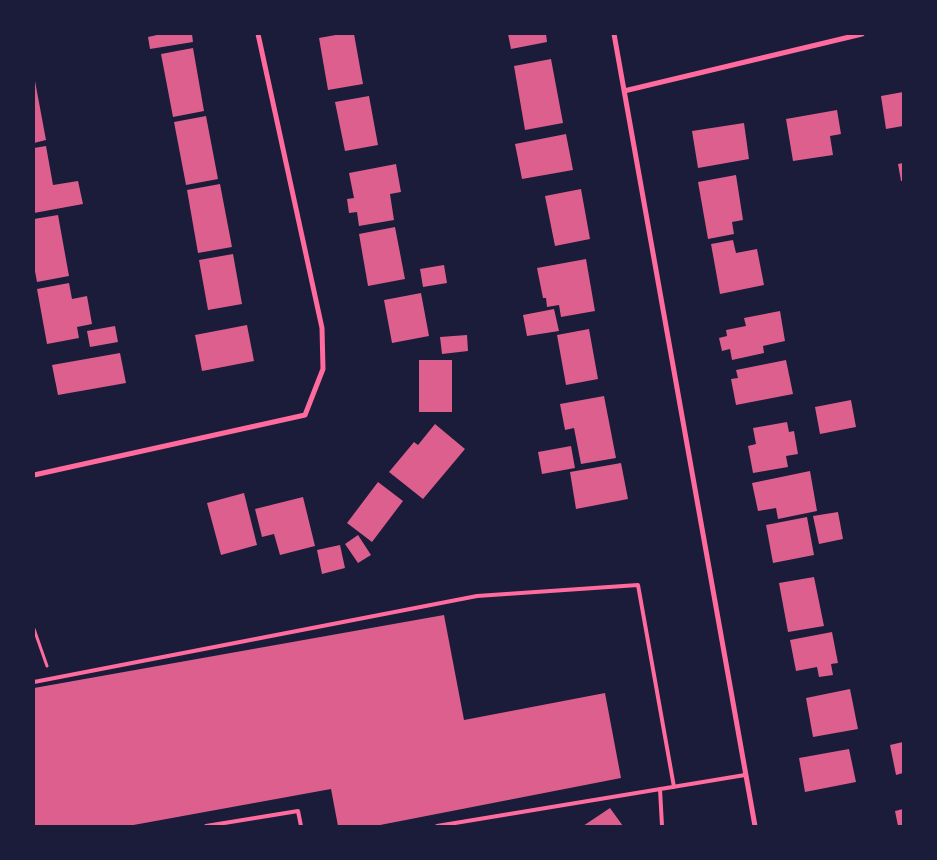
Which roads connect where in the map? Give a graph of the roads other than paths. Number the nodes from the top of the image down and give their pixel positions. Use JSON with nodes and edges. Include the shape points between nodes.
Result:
{"nodes":[{"id":1,"x":258,"y":34,"type":"edge"},
{"id":2,"x":614,"y":34,"type":"edge"},
{"id":3,"x":862,"y":34,"type":"edge"},
{"id":4,"x":624,"y":91,"type":"junction"},
{"id":5,"x":34,"y":475,"type":"edge"},
{"id":6,"x":34,"y":682,"type":"edge"},
{"id":7,"x":746,"y":775,"type":"junction"},
{"id":8,"x":674,"y":787,"type":"junction"},
{"id":9,"x":660,"y":789,"type":"junction"},
{"id":10,"x":206,"y":826,"type":"edge"},
{"id":11,"x":301,"y":826,"type":"edge"},
{"id":12,"x":437,"y":826,"type":"edge"},
{"id":13,"x":662,"y":826,"type":"edge"},
{"id":14,"x":755,"y":826,"type":"edge"}],
"edges":[{"from":1,"to":5,"type":"street","via":[[322,328],[323,369],[305,415]]},
{"from":2,"to":4,"type":"street"},
{"from":3,"to":4,"type":"street"},
{"from":4,"to":7,"type":"street"},
{"from":6,"to":8,"type":"lane","via":[[477,596],[638,585]]},
{"from":7,"to":8,"type":"lane"},
{"from":7,"to":14,"type":"street"},
{"from":8,"to":9,"type":"lane"},
{"from":9,"to":12,"type":"lane"},
{"from":9,"to":13,"type":"lane"},
{"from":10,"to":11,"type":"lane","via":[[298,811]]}]}
